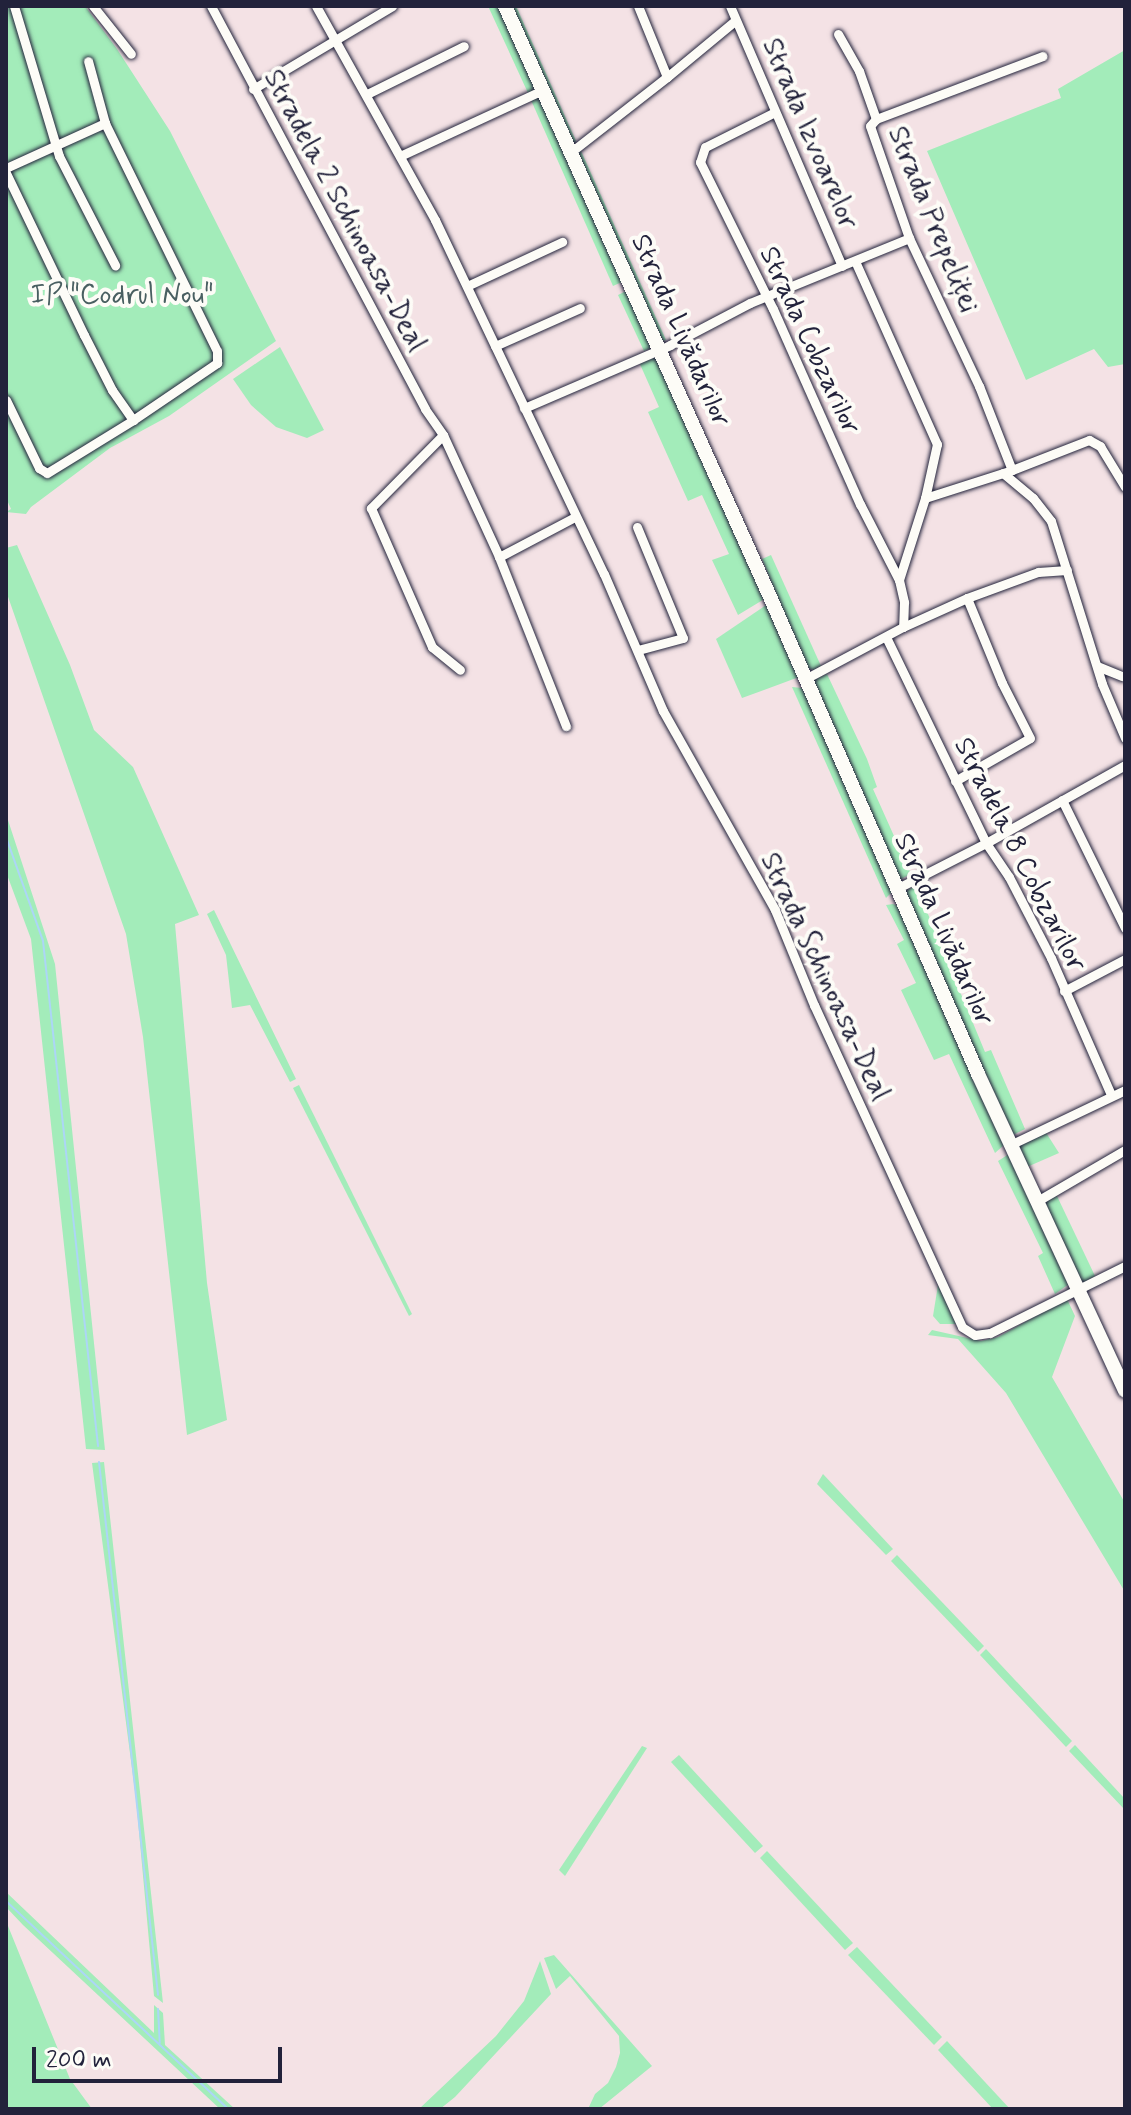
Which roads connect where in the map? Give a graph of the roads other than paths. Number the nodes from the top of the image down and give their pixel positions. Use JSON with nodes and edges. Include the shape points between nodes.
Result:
{"nodes":[{"id":1,"x":14,"y":6,"type":"edge"},
{"id":2,"x":93,"y":6,"type":"edge"},
{"id":3,"x":211,"y":6,"type":"edge"},
{"id":4,"x":316,"y":6,"type":"edge"},
{"id":5,"x":392,"y":6,"type":"edge"},
{"id":6,"x":505,"y":6,"type":"edge"},
{"id":7,"x":638,"y":6,"type":"edge"},
{"id":8,"x":730,"y":6,"type":"edge"},
{"id":9,"x":736,"y":20,"type":"junction"},
{"id":10,"x":838,"y":34,"type":"dead end"},
{"id":11,"x":335,"y":37,"type":"junction"},
{"id":12,"x":464,"y":46,"type":"dead end"},
{"id":13,"x":131,"y":54,"type":"dead end"},
{"id":14,"x":1043,"y":56,"type":"dead end"},
{"id":15,"x":88,"y":61,"type":"dead end"},
{"id":16,"x":667,"y":77,"type":"junction"},
{"id":17,"x":253,"y":89,"type":"junction"},
{"id":18,"x":543,"y":90,"type":"junction"},
{"id":19,"x":367,"y":94,"type":"junction"},
{"id":20,"x":775,"y":112,"type":"junction"},
{"id":21,"x":876,"y":119,"type":"junction"},
{"id":22,"x":105,"y":123,"type":"junction"},
{"id":23,"x":56,"y":145,"type":"junction"},
{"id":24,"x":571,"y":152,"type":"junction"},
{"id":25,"x":400,"y":156,"type":"junction"},
{"id":26,"x":6,"y":170,"type":"edge"},
{"id":27,"x":909,"y":238,"type":"junction"},
{"id":28,"x":562,"y":242,"type":"dead end"},
{"id":29,"x":855,"y":261,"type":"junction"},
{"id":30,"x":115,"y":265,"type":"dead end"},
{"id":31,"x":842,"y":266,"type":"junction"},
{"id":32,"x":467,"y":286,"type":"junction"},
{"id":33,"x":765,"y":299,"type":"junction"},
{"id":34,"x":580,"y":308,"type":"dead end"},
{"id":35,"x":495,"y":346,"type":"junction"},
{"id":36,"x":660,"y":350,"type":"junction"},
{"id":37,"x":6,"y":400,"type":"edge"},
{"id":38,"x":524,"y":408,"type":"junction"},
{"id":39,"x":133,"y":420,"type":"junction"},
{"id":40,"x":443,"y":435,"type":"junction"},
{"id":41,"x":1008,"y":472,"type":"junction"},
{"id":42,"x":1125,"y":487,"type":"edge"},
{"id":43,"x":925,"y":498,"type":"junction"},
{"id":44,"x":575,"y":517,"type":"junction"},
{"id":45,"x":637,"y":527,"type":"dead end"},
{"id":46,"x":499,"y":557,"type":"junction"},
{"id":47,"x":1067,"y":570,"type":"junction"},
{"id":48,"x":899,"y":580,"type":"junction"},
{"id":49,"x":967,"y":598,"type":"junction"},
{"id":50,"x":903,"y":627,"type":"junction"},
{"id":51,"x":886,"y":637,"type":"junction"},
{"id":52,"x":638,"y":650,"type":"junction"},
{"id":53,"x":1097,"y":666,"type":"junction"},
{"id":54,"x":460,"y":670,"type":"dead end"},
{"id":55,"x":1123,"y":675,"type":"edge"},
{"id":56,"x":805,"y":679,"type":"junction"},
{"id":57,"x":1102,"y":684,"type":"junction"},
{"id":58,"x":566,"y":726,"type":"dead end"},
{"id":59,"x":1125,"y":738,"type":"edge"},
{"id":60,"x":1125,"y":765,"type":"edge"},
{"id":61,"x":955,"y":781,"type":"junction"},
{"id":62,"x":1062,"y":800,"type":"junction"},
{"id":63,"x":986,"y":843,"type":"junction"},
{"id":64,"x":896,"y":889,"type":"junction"},
{"id":65,"x":1125,"y":928,"type":"edge"},
{"id":66,"x":1125,"y":959,"type":"edge"},
{"id":67,"x":1064,"y":991,"type":"junction"},
{"id":68,"x":1125,"y":1090,"type":"edge"},
{"id":69,"x":1111,"y":1095,"type":"junction"},
{"id":70,"x":1012,"y":1144,"type":"junction"},
{"id":71,"x":1125,"y":1150,"type":"edge"},
{"id":72,"x":1039,"y":1200,"type":"junction"},
{"id":73,"x":1125,"y":1266,"type":"edge"},
{"id":74,"x":1078,"y":1290,"type":"junction"},
{"id":75,"x":1120,"y":1369,"type":"edge"},
{"id":76,"x":1125,"y":1391,"type":"edge"}],
"edges":[{"from":1,"to":23,"type":"street"},
{"from":2,"to":13,"type":"street"},
{"from":3,"to":17,"type":"street","name":"Stradela 2 Schinoasa-Deal"},
{"from":4,"to":11,"type":"street","name":"Strada Schinoasa-Deal"},
{"from":5,"to":11,"type":"street"},
{"from":6,"to":18,"type":"street","name":"Strada Livădarilor"},
{"from":7,"to":16,"type":"street"},
{"from":8,"to":9,"type":"street","name":"Strada Izvoarelor"},
{"from":9,"to":16,"type":"street","name":"Strada Izvoarelor"},
{"from":9,"to":20,"type":"street","name":"Strada Izvoarelor"},
{"from":10,"to":21,"type":"street","name":"Strada Prepeliței","via":[[859,71]]},
{"from":11,"to":17,"type":"street"},
{"from":11,"to":19,"type":"street","name":"Strada Schinoasa-Deal"},
{"from":12,"to":19,"type":"street"},
{"from":14,"to":21,"type":"street"},
{"from":15,"to":22,"type":"street"},
{"from":16,"to":24,"type":"street"},
{"from":17,"to":40,"type":"street","name":"Stradela 2 Schinoasa-Deal"},
{"from":18,"to":24,"type":"street","name":"Strada Livădarilor"},
{"from":18,"to":25,"type":"street"},
{"from":19,"to":25,"type":"street","name":"Strada Schinoasa-Deal"},
{"from":20,"to":31,"type":"street","name":"Strada Izvoarelor"},
{"from":20,"to":33,"type":"street","name":"Strada Cobzarilor","via":[[705,147],[699,157]]},
{"from":21,"to":27,"type":"street","name":"Strada Prepeliței","via":[[870,126]]},
{"from":22,"to":23,"type":"street"},
{"from":22,"to":39,"type":"street","via":[[218,356],[217,363]]},
{"from":23,"to":26,"type":"street"},
{"from":23,"to":30,"type":"street"},
{"from":24,"to":36,"type":"street","name":"Strada Livădarilor"},
{"from":25,"to":32,"type":"street","name":"Strada Schinoasa-Deal"},
{"from":26,"to":39,"type":"street","via":[[84,335]]},
{"from":27,"to":29,"type":"street"},
{"from":27,"to":41,"type":"street","name":"Strada Prepeliței","via":[[979,386]]},
{"from":28,"to":32,"type":"street"},
{"from":29,"to":31,"type":"street"},
{"from":29,"to":43,"type":"street","name":"Strada Izvoarelor","via":[[935,437]]},
{"from":31,"to":33,"type":"street"},
{"from":32,"to":35,"type":"street","name":"Strada Schinoasa-Deal"},
{"from":33,"to":36,"type":"street","via":[[708,322]]},
{"from":33,"to":48,"type":"street","name":"Strada Cobzarilor"},
{"from":34,"to":35,"type":"street"},
{"from":35,"to":38,"type":"street","name":"Strada Schinoasa-Deal"},
{"from":36,"to":38,"type":"street"},
{"from":36,"to":56,"type":"street","name":"Strada Livădarilor"},
{"from":37,"to":39,"type":"street","via":[[39,468],[47,473]]},
{"from":38,"to":44,"type":"street","name":"Strada Schinoasa-Deal"},
{"from":40,"to":46,"type":"street","name":"Stradela 2 Schinoasa-Deal"},
{"from":40,"to":54,"type":"street","via":[[371,508],[432,647]]},
{"from":41,"to":42,"type":"street","via":[[1094,440]]},
{"from":41,"to":43,"type":"street"},
{"from":41,"to":47,"type":"street","name":"Strada Prepeliței","via":[[1051,521]]},
{"from":43,"to":48,"type":"street","name":"Strada Izvoarelor"},
{"from":44,"to":46,"type":"street"},
{"from":44,"to":52,"type":"street","name":"Strada Schinoasa-Deal"},
{"from":45,"to":52,"type":"street","via":[[683,638]]},
{"from":46,"to":58,"type":"street","name":"Stradela 2 Schinoasa-Deal"},
{"from":47,"to":49,"type":"street","via":[[1038,572]]},
{"from":47,"to":53,"type":"street","name":"Strada Prepeliței"},
{"from":48,"to":50,"type":"street","name":"Strada Cobzarilor"},
{"from":49,"to":50,"type":"street"},
{"from":49,"to":61,"type":"street","via":[[1030,738]]},
{"from":50,"to":51,"type":"street"},
{"from":51,"to":56,"type":"street"},
{"from":51,"to":61,"type":"street","name":"Stradela 8 Cobzarilor"},
{"from":52,"to":74,"type":"street","name":"Strada Schinoasa-Deal","via":[[663,711],[775,910],[962,1327],[975,1335],[990,1333]]},
{"from":53,"to":55,"type":"street"},
{"from":53,"to":57,"type":"street","name":"Strada Prepeliței"},
{"from":55,"to":57,"type":"street"},
{"from":56,"to":64,"type":"street","name":"Strada Livădarilor"},
{"from":57,"to":59,"type":"street","name":"Strada Prepeliței"},
{"from":60,"to":62,"type":"street"},
{"from":61,"to":63,"type":"street","name":"Stradela 8 Cobzarilor"},
{"from":62,"to":63,"type":"street"},
{"from":62,"to":65,"type":"street"},
{"from":63,"to":64,"type":"street"},
{"from":63,"to":67,"type":"street","name":"Stradela 8 Cobzarilor","via":[[1022,902]]},
{"from":64,"to":70,"type":"street","name":"Strada Livădarilor"},
{"from":66,"to":67,"type":"street"},
{"from":67,"to":69,"type":"street","name":"Stradela 8 Cobzarilor"},
{"from":68,"to":69,"type":"street"},
{"from":69,"to":70,"type":"street"},
{"from":70,"to":72,"type":"street","name":"Strada Livădarilor"},
{"from":71,"to":72,"type":"street"},
{"from":72,"to":74,"type":"street","name":"Strada Livădarilor"},
{"from":73,"to":74,"type":"street"},
{"from":74,"to":75,"type":"street","name":"Strada Livădarilor"},
{"from":75,"to":76,"type":"street","name":"Strada Livădarilor"}]}
